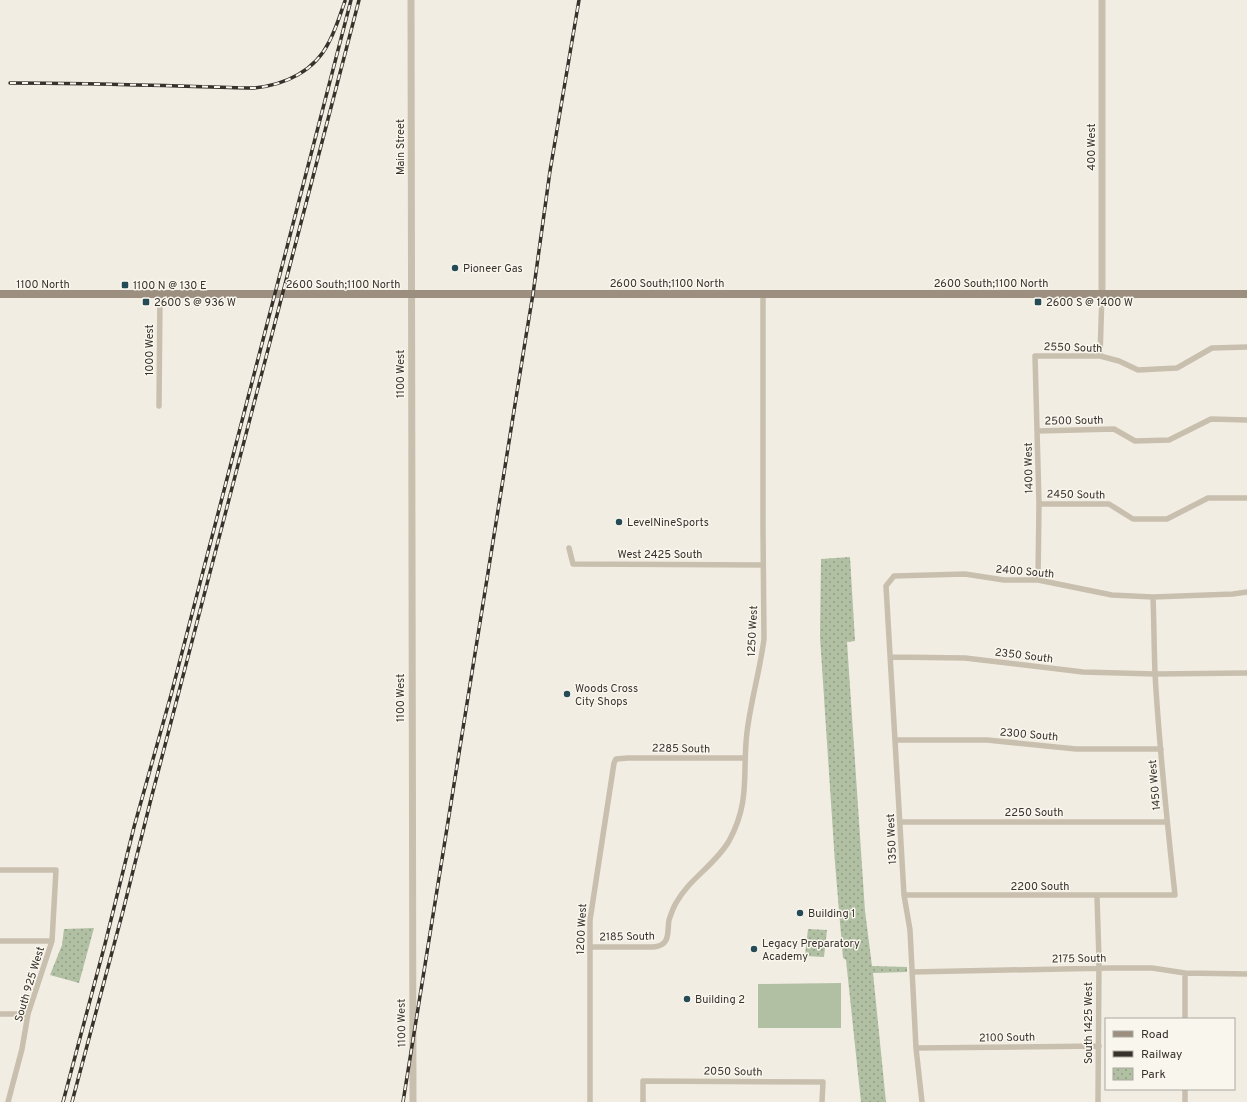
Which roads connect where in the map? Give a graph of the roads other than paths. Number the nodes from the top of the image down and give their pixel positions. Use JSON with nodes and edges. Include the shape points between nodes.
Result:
{"nodes":[{"id":1,"x":411,"y":0,"type":"edge"},
{"id":2,"x":1102,"y":0,"type":"edge"},
{"id":3,"x":0,"y":294,"type":"edge"},
{"id":4,"x":763,"y":294,"type":"junction"},
{"id":5,"x":1102,"y":294,"type":"junction"},
{"id":6,"x":1247,"y":294,"type":"edge"},
{"id":7,"x":86,"y":295,"type":"joint"},
{"id":8,"x":160,"y":295,"type":"junction"},
{"id":9,"x":411,"y":295,"type":"junction"},
{"id":10,"x":1247,"y":347,"type":"edge"},
{"id":11,"x":1035,"y":356,"type":"joint"},
{"id":12,"x":1100,"y":356,"type":"junction"},
{"id":13,"x":159,"y":406,"type":"dead end"},
{"id":14,"x":1247,"y":420,"type":"edge"},
{"id":15,"x":1038,"y":431,"type":"junction"},
{"id":16,"x":1247,"y":498,"type":"edge"},
{"id":17,"x":1039,"y":504,"type":"junction"},
{"id":18,"x":569,"y":548,"type":"dead end"},
{"id":19,"x":763,"y":565,"type":"junction"},
{"id":20,"x":894,"y":576,"type":"joint"},
{"id":21,"x":1038,"y":580,"type":"junction"},
{"id":22,"x":1247,"y":592,"type":"edge"},
{"id":23,"x":1153,"y":597,"type":"junction"},
{"id":24,"x":890,"y":657,"type":"junction"},
{"id":25,"x":1247,"y":673,"type":"edge"},
{"id":26,"x":1155,"y":674,"type":"junction"},
{"id":27,"x":895,"y":740,"type":"junction"},
{"id":28,"x":1161,"y":749,"type":"junction"},
{"id":29,"x":745,"y":758,"type":"junction"},
{"id":30,"x":616,"y":759,"type":"joint"},
{"id":31,"x":900,"y":822,"type":"junction"},
{"id":32,"x":1167,"y":822,"type":"junction"},
{"id":33,"x":0,"y":870,"type":"edge"},
{"id":34,"x":904,"y":895,"type":"junction"},
{"id":35,"x":1175,"y":895,"type":"joint"},
{"id":36,"x":1097,"y":896,"type":"junction"},
{"id":37,"x":0,"y":941,"type":"edge"},
{"id":38,"x":52,"y":941,"type":"junction"},
{"id":39,"x":664,"y":943,"type":"joint"},
{"id":40,"x":590,"y":947,"type":"junction"},
{"id":41,"x":1098,"y":968,"type":"junction"},
{"id":42,"x":912,"y":972,"type":"junction"},
{"id":43,"x":1185,"y":973,"type":"junction"},
{"id":44,"x":1247,"y":974,"type":"edge"},
{"id":45,"x":0,"y":1014,"type":"edge"},
{"id":46,"x":28,"y":1014,"type":"junction"},
{"id":47,"x":1185,"y":1018,"type":"edge"},
{"id":48,"x":1099,"y":1046,"type":"junction"},
{"id":49,"x":916,"y":1048,"type":"junction"},
{"id":50,"x":1185,"y":1090,"type":"edge"},
{"id":51,"x":8,"y":1102,"type":"edge"},
{"id":52,"x":413,"y":1102,"type":"edge"},
{"id":53,"x":590,"y":1102,"type":"edge"},
{"id":54,"x":643,"y":1102,"type":"edge"},
{"id":55,"x":822,"y":1102,"type":"edge"},
{"id":56,"x":922,"y":1102,"type":"edge"},
{"id":57,"x":1098,"y":1102,"type":"edge"},
{"id":58,"x":1185,"y":1102,"type":"edge"}],
"edges":[{"from":1,"to":9,"type":"street","name":"Main Street"},
{"from":2,"to":5,"type":"street","name":"400 West"},
{"from":3,"to":7,"type":"main road","name":"1100 North"},
{"from":4,"to":5,"type":"main road","name":"2600 South;1100 North"},
{"from":4,"to":9,"type":"main road","name":"2600 South;1100 North"},
{"from":4,"to":19,"type":"street","name":"1250 West"},
{"from":5,"to":6,"type":"main road","name":"2600 South;1100 North"},
{"from":5,"to":12,"type":"street"},
{"from":7,"to":8,"type":"main road","name":"2600 South;1100 North"},
{"from":8,"to":9,"type":"main road","name":"2600 South;1100 North"},
{"from":8,"to":13,"type":"street","name":"1000 West"},
{"from":9,"to":52,"type":"street","name":"1100 West"},
{"from":10,"to":12,"type":"street","name":"2550 South","via":[[1212,348],[1177,368],[1138,370]]},
{"from":11,"to":12,"type":"street","name":"2550 South"},
{"from":11,"to":15,"type":"street","name":"1400 West"},
{"from":14,"to":15,"type":"street","name":"2500 South","via":[[1211,419],[1170,440],[1135,441],[1114,429]]},
{"from":15,"to":17,"type":"street","name":"1400 West"},
{"from":16,"to":17,"type":"street","name":"2450 South","via":[[1208,498],[1168,519],[1133,519],[1110,504]]},
{"from":17,"to":21,"type":"street","name":"1400 West"},
{"from":18,"to":19,"type":"street","name":"West 2425 South","via":[[572,564]]},
{"from":19,"to":29,"type":"street","name":"1250 West","via":[[764,639],[747,732]]},
{"from":20,"to":21,"type":"street","name":"2400 South","via":[[965,574],[1004,580]]},
{"from":20,"to":24,"type":"street","name":"1350 West","via":[[886,586]]},
{"from":21,"to":23,"type":"street","name":"2400 South","via":[[1112,595]]},
{"from":22,"to":23,"type":"street"},
{"from":23,"to":26,"type":"street"},
{"from":24,"to":26,"type":"street","name":"2350 South","via":[[965,658],[1083,672]]},
{"from":24,"to":27,"type":"street","name":"1350 West"},
{"from":25,"to":26,"type":"street","name":"2350 South"},
{"from":26,"to":28,"type":"street","name":"1450 West"},
{"from":27,"to":28,"type":"street","name":"2300 South","via":[[986,740],[1076,748]]},
{"from":27,"to":31,"type":"street","name":"1350 West"},
{"from":28,"to":32,"type":"street","name":"1450 West"},
{"from":29,"to":30,"type":"street","name":"2285 South"},
{"from":29,"to":39,"type":"street","name":"1250 West","via":[[744,795],[736,826],[718,857],[679,898],[671,914]]},
{"from":30,"to":40,"type":"street","name":"1200 West","via":[[590,915]]},
{"from":31,"to":32,"type":"street","name":"2250 South"},
{"from":31,"to":34,"type":"street","name":"1350 West"},
{"from":32,"to":35,"type":"street","name":"1450 West"},
{"from":33,"to":38,"type":"street","name":"South 925 West","via":[[56,870]]},
{"from":34,"to":36,"type":"street","name":"2200 South"},
{"from":34,"to":42,"type":"street","name":"1350 West","via":[[910,930]]},
{"from":35,"to":36,"type":"street","name":"2200 South"},
{"from":36,"to":41,"type":"street","name":"South 1425 West"},
{"from":37,"to":38,"type":"street"},
{"from":38,"to":46,"type":"street","name":"South 925 West"},
{"from":39,"to":40,"type":"street","name":"2185 South","via":[[653,947]]},
{"from":40,"to":53,"type":"street","name":"1200 West"},
{"from":41,"to":42,"type":"street","name":"2175 South"},
{"from":41,"to":43,"type":"street","name":"2175 South","via":[[1152,968]]},
{"from":41,"to":48,"type":"street","name":"South 1425 West"},
{"from":42,"to":49,"type":"street","name":"1350 West"},
{"from":43,"to":44,"type":"street","name":"2175 South"},
{"from":43,"to":47,"type":"street"},
{"from":45,"to":46,"type":"street"},
{"from":46,"to":51,"type":"street","name":"South 925 West"},
{"from":48,"to":49,"type":"street","name":"2100 South"},
{"from":48,"to":57,"type":"street","name":"South 1425 West"},
{"from":49,"to":56,"type":"street","name":"1350 West"},
{"from":50,"to":58,"type":"street"},
{"from":54,"to":55,"type":"street","name":"2050 South","via":[[643,1080],[823,1082]]}]}
